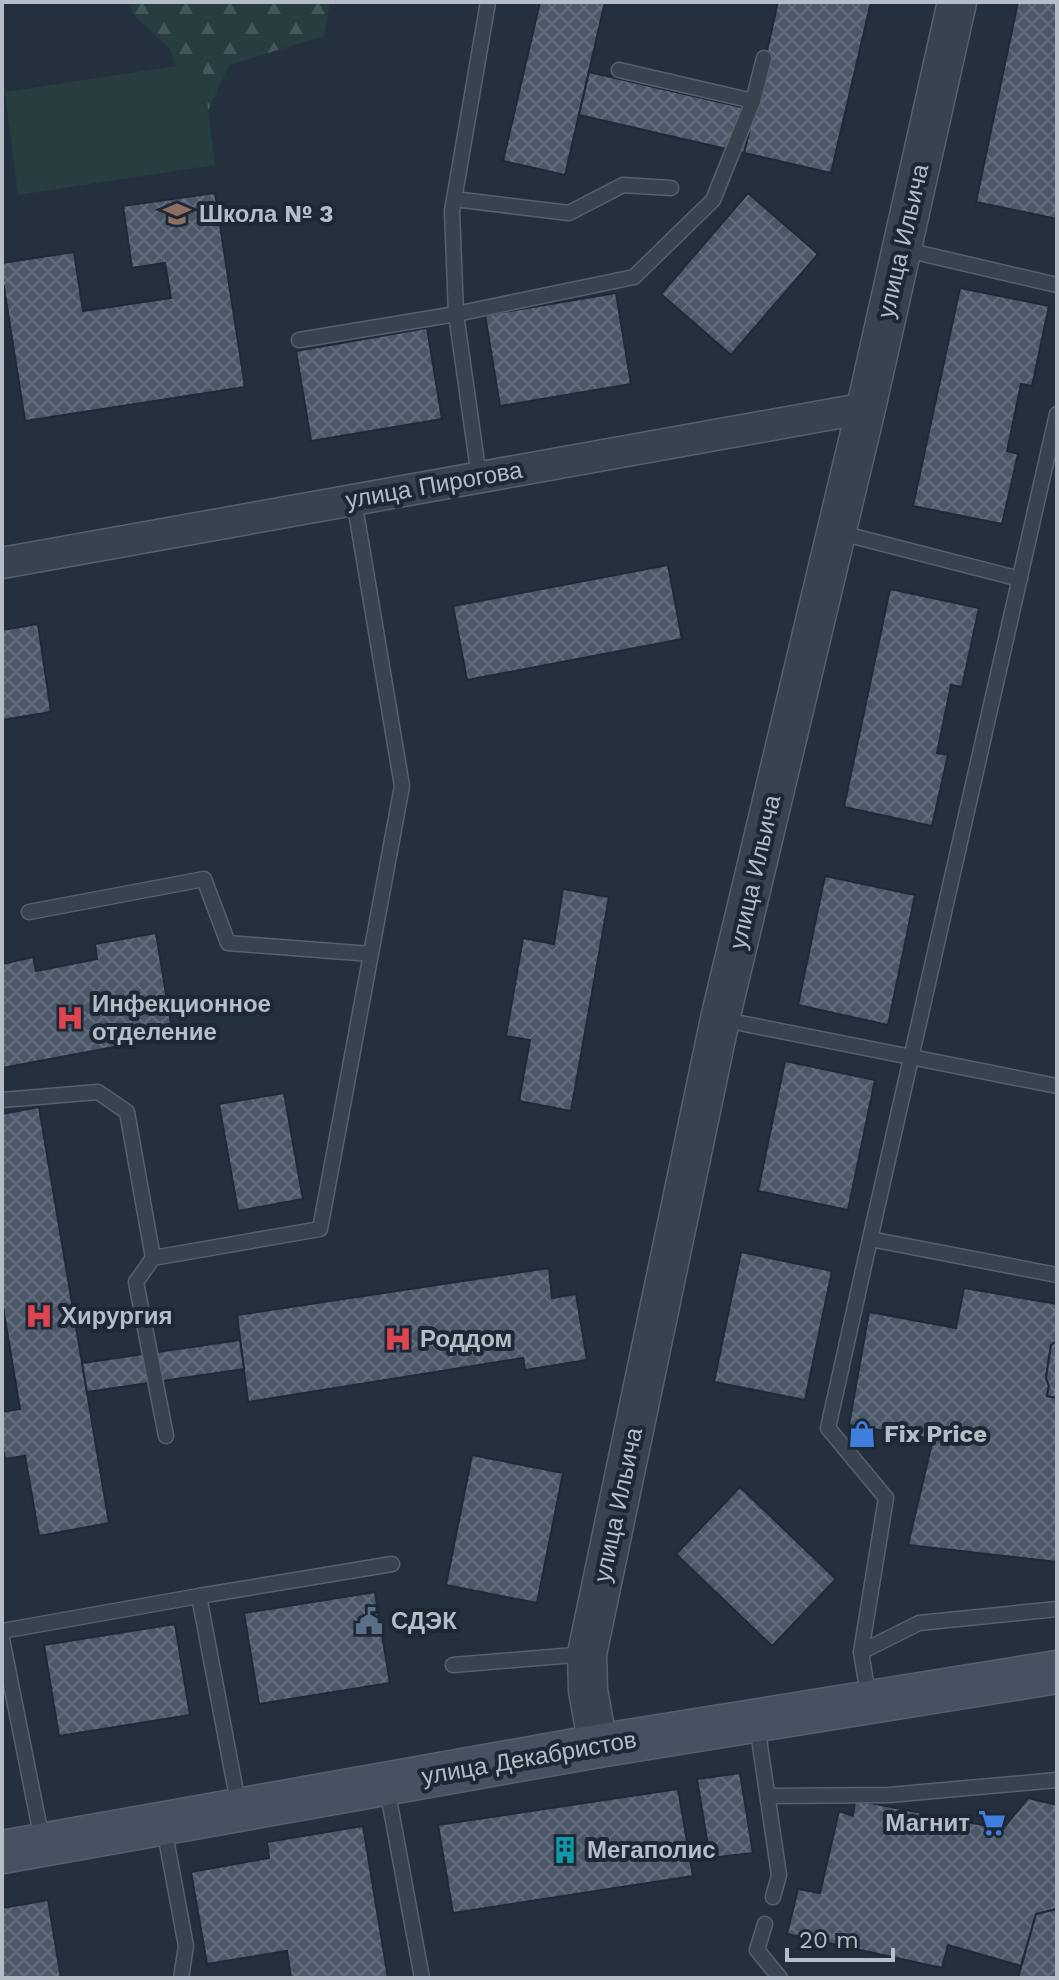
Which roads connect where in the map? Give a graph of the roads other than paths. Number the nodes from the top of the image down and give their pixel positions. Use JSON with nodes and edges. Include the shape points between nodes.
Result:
{"nodes":[{"id":1,"x":488,"y":2,"type":"edge"},
{"id":2,"x":957,"y":2,"type":"edge"},
{"id":3,"x":764,"y":58,"type":"dead end"},
{"id":4,"x":619,"y":70,"type":"dead end"},
{"id":5,"x":753,"y":101,"type":"junction"},
{"id":6,"x":671,"y":188,"type":"dead end"},
{"id":7,"x":454,"y":199,"type":"junction"},
{"id":8,"x":901,"y":249,"type":"junction"},
{"id":9,"x":1057,"y":285,"type":"edge"},
{"id":10,"x":456,"y":314,"type":"junction"},
{"id":11,"x":299,"y":340,"type":"dead end"},
{"id":12,"x":866,"y":408,"type":"junction"},
{"id":13,"x":1057,"y":414,"type":"edge"},
{"id":14,"x":479,"y":477,"type":"junction"},
{"id":15,"x":354,"y":500,"type":"junction"},
{"id":16,"x":837,"y":532,"type":"junction"},
{"id":17,"x":2,"y":563,"type":"edge"},
{"id":18,"x":1020,"y":579,"type":"junction"},
{"id":19,"x":29,"y":912,"type":"dead end"},
{"id":20,"x":371,"y":954,"type":"junction"},
{"id":21,"x":720,"y":1019,"type":"junction"},
{"id":22,"x":911,"y":1057,"type":"junction"},
{"id":23,"x":1057,"y":1086,"type":"edge"},
{"id":24,"x":2,"y":1100,"type":"edge"},
{"id":25,"x":870,"y":1239,"type":"junction"},
{"id":26,"x":153,"y":1258,"type":"junction"},
{"id":27,"x":1057,"y":1275,"type":"edge"},
{"id":28,"x":166,"y":1436,"type":"dead end"},
{"id":29,"x":392,"y":1564,"type":"dead end"},
{"id":30,"x":199,"y":1596,"type":"junction"},
{"id":31,"x":1057,"y":1609,"type":"edge"},
{"id":32,"x":2,"y":1631,"type":"edge"},
{"id":33,"x":2,"y":1639,"type":"edge"},
{"id":34,"x":861,"y":1652,"type":"junction"},
{"id":35,"x":587,"y":1654,"type":"junction"},
{"id":36,"x":453,"y":1665,"type":"dead end"},
{"id":37,"x":1057,"y":1672,"type":"edge"},
{"id":38,"x":869,"y":1700,"type":"junction"},
{"id":39,"x":757,"y":1720,"type":"junction"},
{"id":40,"x":598,"y":1746,"type":"junction"},
{"id":41,"x":1057,"y":1780,"type":"edge"},
{"id":42,"x":386,"y":1783,"type":"junction"},
{"id":43,"x":768,"y":1796,"type":"junction"},
{"id":44,"x":240,"y":1810,"type":"junction"},
{"id":45,"x":163,"y":1823,"type":"junction"},
{"id":46,"x":43,"y":1844,"type":"junction"},
{"id":47,"x":2,"y":1852,"type":"edge"},
{"id":48,"x":773,"y":1897,"type":"dead end"},
{"id":49,"x":765,"y":1924,"type":"dead end"},
{"id":50,"x":181,"y":1978,"type":"edge"},
{"id":51,"x":422,"y":1978,"type":"edge"},
{"id":52,"x":780,"y":1978,"type":"edge"}],
"edges":[{"from":1,"to":7,"type":"lane"},
{"from":2,"to":8,"type":"street","name":"улица Ильича"},
{"from":3,"to":5,"type":"lane"},
{"from":4,"to":5,"type":"lane"},
{"from":5,"to":10,"type":"lane","via":[[713,200],[634,277]]},
{"from":6,"to":7,"type":"lane","via":[[623,185],[569,213]]},
{"from":7,"to":10,"type":"lane"},
{"from":8,"to":9,"type":"lane"},
{"from":8,"to":12,"type":"street","name":"улица Ильича"},
{"from":10,"to":11,"type":"lane"},
{"from":10,"to":14,"type":"lane"},
{"from":12,"to":14,"type":"street","name":"улица Пирогова"},
{"from":12,"to":16,"type":"street","name":"улица Ильича"},
{"from":13,"to":18,"type":"lane"},
{"from":14,"to":15,"type":"street","name":"улица Пирогова"},
{"from":15,"to":17,"type":"street","name":"улица Пирогова"},
{"from":15,"to":20,"type":"lane","via":[[402,786]]},
{"from":16,"to":18,"type":"lane"},
{"from":16,"to":21,"type":"street","name":"улица Ильича"},
{"from":18,"to":22,"type":"lane"},
{"from":19,"to":20,"type":"lane","via":[[204,879],[228,943]]},
{"from":20,"to":26,"type":"lane","via":[[320,1229]]},
{"from":21,"to":22,"type":"lane"},
{"from":21,"to":35,"type":"street","name":"улица Ильича"},
{"from":22,"to":23,"type":"lane"},
{"from":22,"to":25,"type":"lane"},
{"from":24,"to":26,"type":"lane","via":[[98,1092],[127,1112]]},
{"from":25,"to":27,"type":"lane"},
{"from":25,"to":34,"type":"lane","via":[[828,1428],[886,1498]]},
{"from":26,"to":28,"type":"lane","via":[[136,1282]]},
{"from":29,"to":30,"type":"lane"},
{"from":30,"to":32,"type":"lane"},
{"from":30,"to":44,"type":"lane"},
{"from":31,"to":34,"type":"lane","via":[[919,1623]]},
{"from":33,"to":46,"type":"lane"},
{"from":34,"to":38,"type":"lane"},
{"from":35,"to":36,"type":"lane"},
{"from":35,"to":40,"type":"street","name":"улица Ильича"},
{"from":37,"to":38,"type":"main road","name":"улица Декабристов"},
{"from":38,"to":39,"type":"main road","name":"улица Декабристов"},
{"from":39,"to":40,"type":"main road","name":"улица Декабристов"},
{"from":39,"to":43,"type":"lane"},
{"from":40,"to":42,"type":"main road","name":"улица Декабристов"},
{"from":41,"to":43,"type":"lane","via":[[889,1795]]},
{"from":42,"to":44,"type":"main road","name":"улица Декабристов"},
{"from":42,"to":51,"type":"lane"},
{"from":43,"to":48,"type":"lane","via":[[779,1875]]},
{"from":44,"to":45,"type":"main road","name":"улица Декабристов"},
{"from":45,"to":46,"type":"main road","name":"улица Декабристов"},
{"from":45,"to":50,"type":"lane","via":[[186,1946]]},
{"from":46,"to":47,"type":"main road","name":"улица Декабристов"},
{"from":49,"to":52,"type":"lane","via":[[757,1950]]}]}
